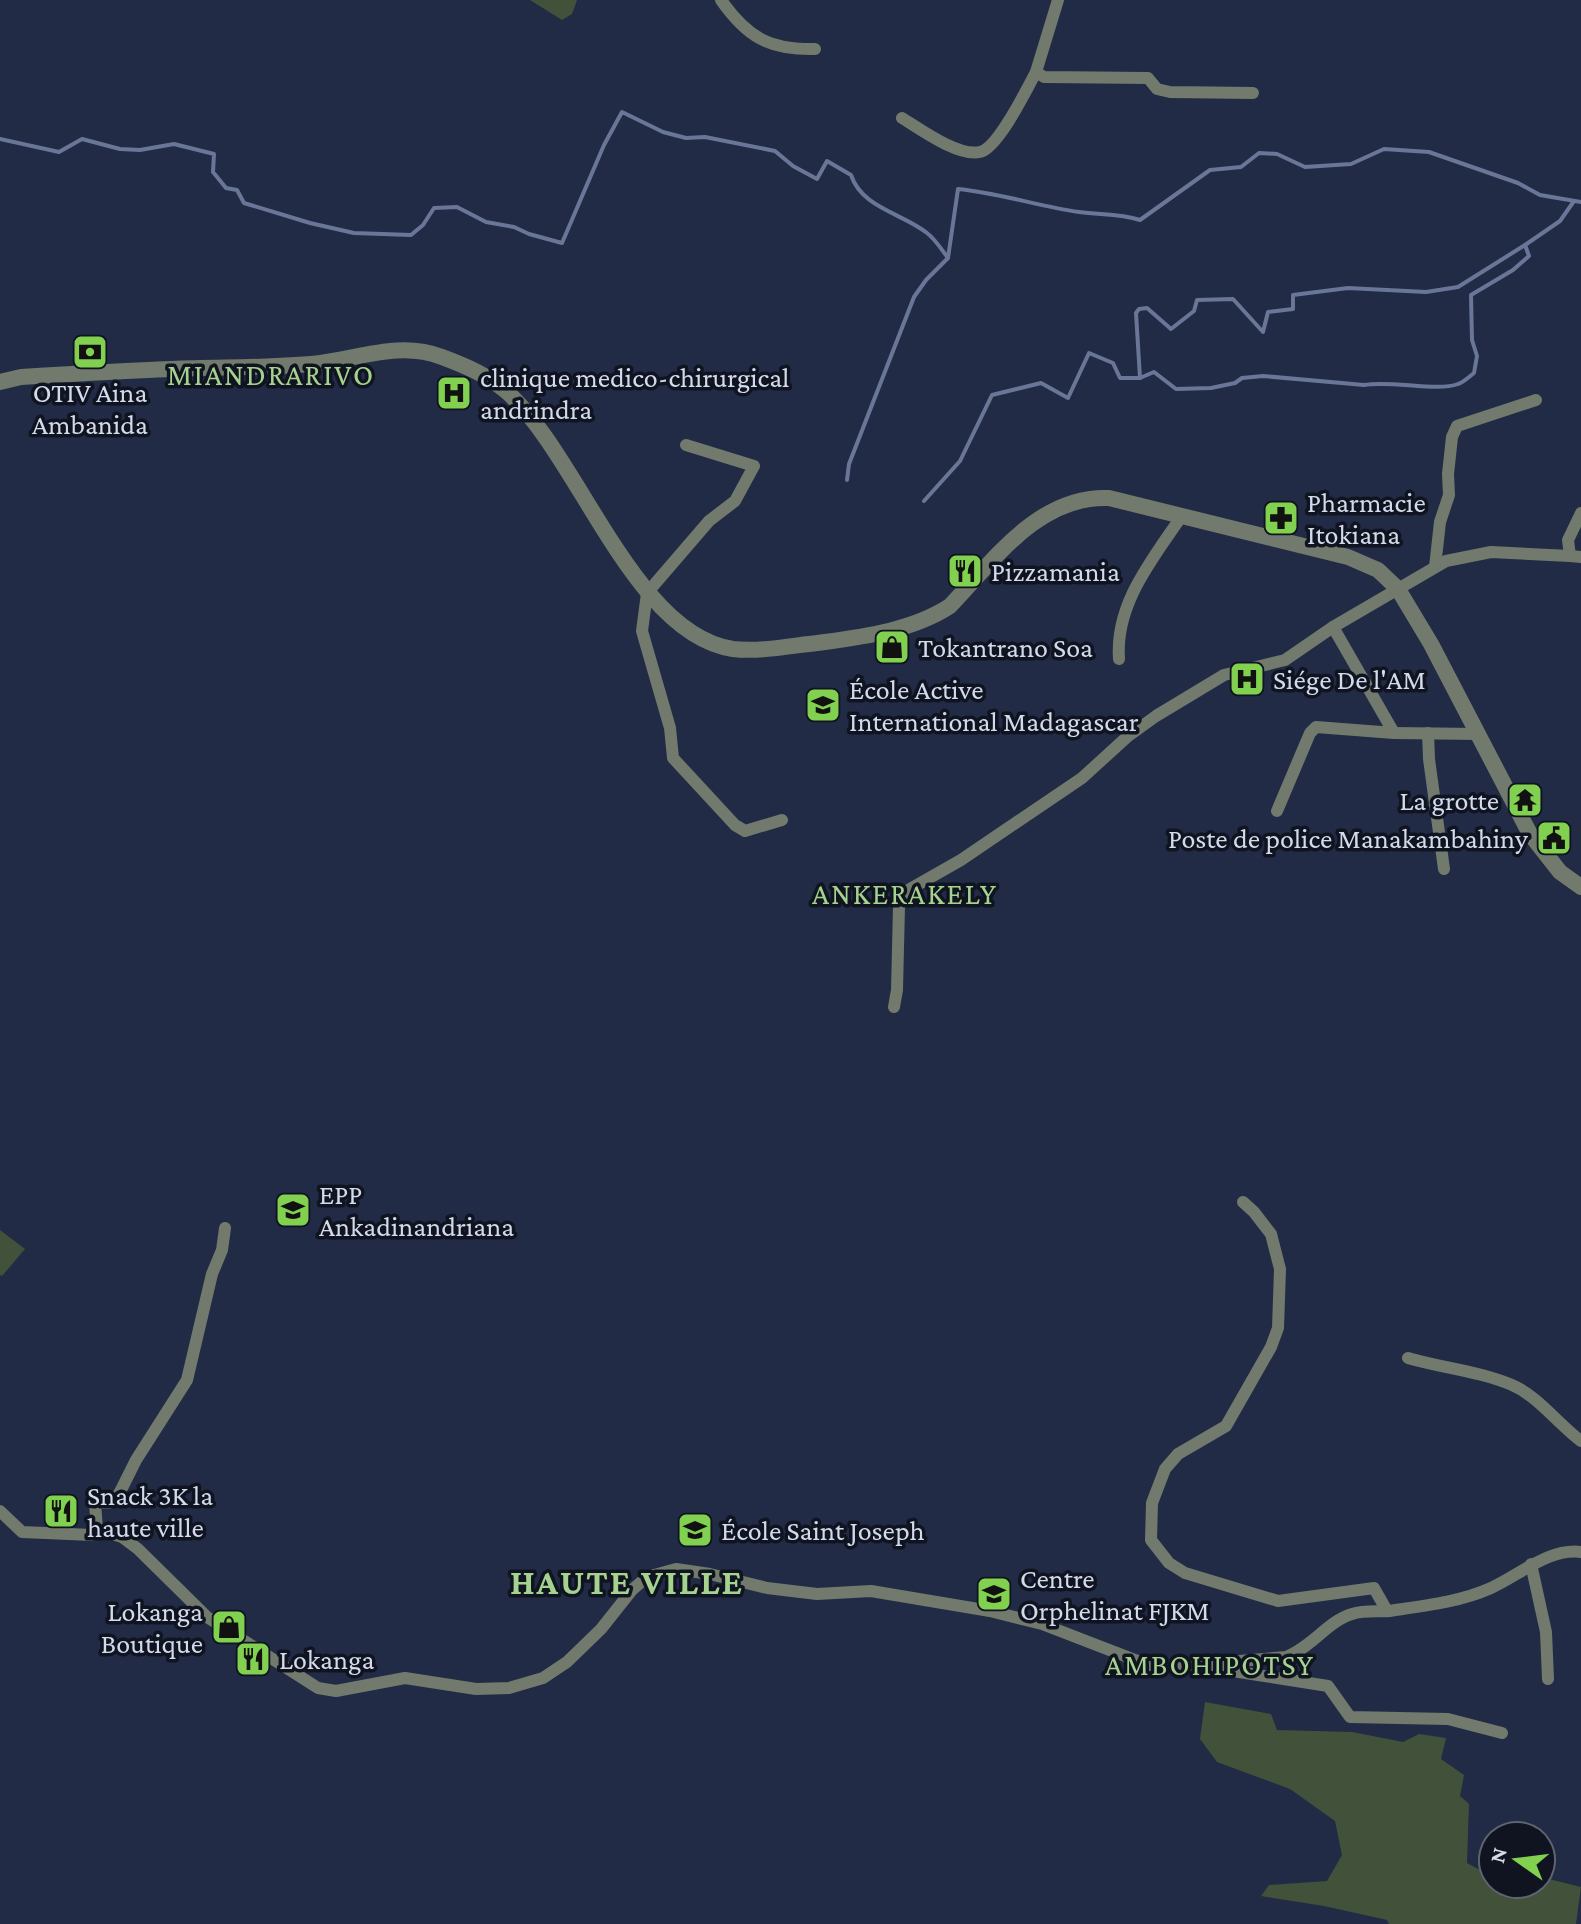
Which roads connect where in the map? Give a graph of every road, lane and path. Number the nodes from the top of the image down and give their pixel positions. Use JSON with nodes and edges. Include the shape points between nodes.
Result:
{"nodes":[{"id":1,"x":721,"y":0,"type":"edge"},
{"id":2,"x":1058,"y":0,"type":"edge"},
{"id":3,"x":815,"y":49,"type":"dead end"},
{"id":4,"x":1036,"y":72,"type":"junction"},
{"id":5,"x":1253,"y":93,"type":"dead end"},
{"id":6,"x":902,"y":118,"type":"dead end"},
{"id":7,"x":0,"y":382,"type":"edge"},
{"id":8,"x":1536,"y":400,"type":"dead end"},
{"id":9,"x":686,"y":445,"type":"dead end"},
{"id":10,"x":1581,"y":513,"type":"edge"},
{"id":11,"x":1181,"y":517,"type":"junction"},
{"id":12,"x":1575,"y":556,"type":"edge"},
{"id":13,"x":1435,"y":567,"type":"junction"},
{"id":14,"x":1398,"y":589,"type":"junction"},
{"id":15,"x":647,"y":593,"type":"junction"},
{"id":16,"x":1333,"y":627,"type":"junction"},
{"id":17,"x":1119,"y":659,"type":"dead end"},
{"id":18,"x":1394,"y":733,"type":"junction"},
{"id":19,"x":1428,"y":733,"type":"junction"},
{"id":20,"x":1478,"y":734,"type":"junction"},
{"id":21,"x":1277,"y":811,"type":"dead end"},
{"id":22,"x":782,"y":820,"type":"dead end"},
{"id":23,"x":1444,"y":869,"type":"dead end"},
{"id":24,"x":1581,"y":887,"type":"edge"},
{"id":25,"x":894,"y":1007,"type":"dead end"},
{"id":26,"x":1243,"y":1202,"type":"dead end"},
{"id":27,"x":225,"y":1228,"type":"dead end"},
{"id":28,"x":1408,"y":1358,"type":"dead end"},
{"id":29,"x":1581,"y":1441,"type":"edge"},
{"id":30,"x":0,"y":1511,"type":"edge"},
{"id":31,"x":97,"y":1529,"type":"junction"},
{"id":32,"x":1581,"y":1552,"type":"edge"},
{"id":33,"x":1531,"y":1564,"type":"junction"},
{"id":34,"x":1387,"y":1611,"type":"junction"},
{"id":35,"x":1202,"y":1666,"type":"junction"},
{"id":36,"x":1548,"y":1679,"type":"dead end"},
{"id":37,"x":1502,"y":1733,"type":"dead end"}],
"edges":[{"from":1,"to":3,"type":"street","via":[[757,39]]},
{"from":2,"to":4,"type":"street"},
{"from":4,"to":5,"type":"street","via":[[1058,79],[1148,78],[1157,89],[1170,92]]},
{"from":4,"to":6,"type":"street","via":[[984,151],[971,153],[941,142]]},
{"from":7,"to":15,"type":"street","via":[[314,364],[397,350],[438,355],[488,376],[530,416]]},
{"from":8,"to":13,"type":"street","via":[[1457,426]]},
{"from":9,"to":15,"type":"street","via":[[754,466],[735,501],[709,521]]},
{"from":10,"to":12,"type":"street","via":[[1568,540]]},
{"from":11,"to":14,"type":"street","via":[[1348,557],[1378,570]]},
{"from":11,"to":15,"type":"street","via":[[1109,498],[1074,501],[1027,526],[938,614],[838,640],[730,648],[681,627]]},
{"from":11,"to":17,"type":"street","via":[[1131,594]]},
{"from":12,"to":13,"type":"street","via":[[1491,552]]},
{"from":13,"to":14,"type":"street"},
{"from":14,"to":16,"type":"street"},
{"from":14,"to":20,"type":"street"},
{"from":15,"to":22,"type":"street","via":[[642,631],[670,728],[673,758],[745,831]]},
{"from":16,"to":18,"type":"street"},
{"from":16,"to":25,"type":"street","via":[[1285,660],[1224,675],[1156,716],[1082,778],[910,889],[899,906]]},
{"from":18,"to":19,"type":"street"},
{"from":18,"to":21,"type":"street","via":[[1316,727]]},
{"from":19,"to":20,"type":"street"},
{"from":19,"to":23,"type":"street"},
{"from":20,"to":24,"type":"street","via":[[1538,847]]},
{"from":26,"to":34,"type":"street","via":[[1271,1234],[1280,1269],[1278,1328],[1226,1426],[1178,1454],[1165,1469],[1152,1503],[1151,1540],[1169,1563],[1217,1584],[1278,1601],[1374,1588]]},
{"from":27,"to":31,"type":"street","via":[[187,1380],[119,1494],[109,1503],[95,1503]]},
{"from":28,"to":29,"type":"street","via":[[1514,1386]]},
{"from":30,"to":31,"type":"street","via":[[22,1532],[92,1535]]},
{"from":31,"to":35,"type":"street","via":[[138,1549],[207,1617],[318,1688],[336,1691],[405,1678],[476,1689],[509,1688],[543,1678],[601,1629],[647,1577],[676,1569],[817,1594],[871,1591],[922,1598],[1042,1624],[1156,1668]]},
{"from":32,"to":33,"type":"street","via":[[1569,1550]]},
{"from":33,"to":34,"type":"street","via":[[1491,1588]]},
{"from":33,"to":36,"type":"street","via":[[1546,1632]]},
{"from":34,"to":35,"type":"street","via":[[1353,1613],[1333,1623],[1303,1651],[1286,1657]]},
{"from":35,"to":37,"type":"street","via":[[1328,1686],[1350,1717],[1448,1719]]}]}
